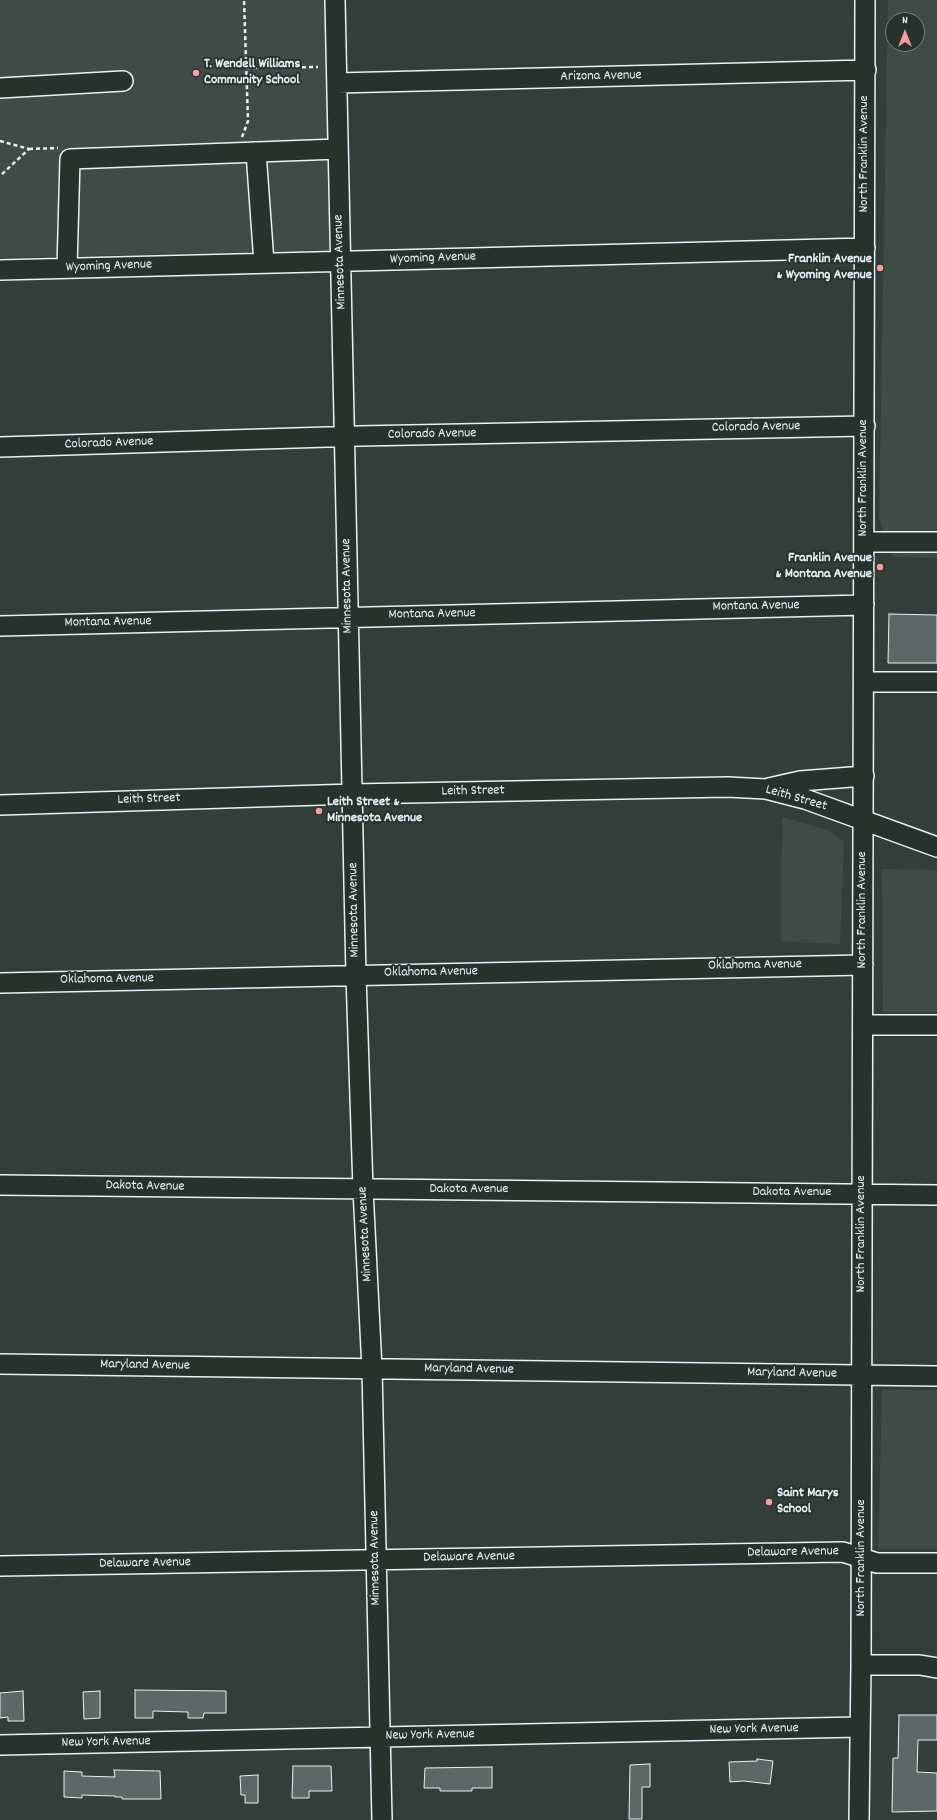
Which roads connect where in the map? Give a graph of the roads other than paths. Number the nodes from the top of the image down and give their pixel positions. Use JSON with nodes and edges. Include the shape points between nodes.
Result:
{"nodes":[{"id":1,"x":335,"y":0,"type":"edge"},
{"id":2,"x":865,"y":0,"type":"edge"},
{"id":3,"x":866,"y":70,"type":"junction"},
{"id":4,"x":123,"y":81,"type":"dead end"},
{"id":5,"x":337,"y":83,"type":"junction"},
{"id":6,"x":0,"y":88,"type":"edge"},
{"id":7,"x":248,"y":148,"type":"junction"},
{"id":8,"x":338,"y":149,"type":"junction"},
{"id":9,"x":865,"y":248,"type":"junction"},
{"id":10,"x":341,"y":262,"type":"junction"},
{"id":11,"x":264,"y":263,"type":"junction"},
{"id":12,"x":67,"y":268,"type":"junction"},
{"id":13,"x":0,"y":270,"type":"edge"},
{"id":14,"x":865,"y":426,"type":"junction"},
{"id":15,"x":345,"y":437,"type":"junction"},
{"id":16,"x":0,"y":447,"type":"edge"},
{"id":17,"x":864,"y":542,"type":"junction"},
{"id":18,"x":937,"y":542,"type":"edge"},
{"id":19,"x":864,"y":605,"type":"junction"},
{"id":20,"x":349,"y":617,"type":"junction"},
{"id":21,"x":0,"y":626,"type":"edge"},
{"id":22,"x":864,"y":682,"type":"junction"},
{"id":23,"x":937,"y":682,"type":"edge"},
{"id":24,"x":864,"y":776,"type":"junction"},
{"id":25,"x":766,"y":789,"type":"junction"},
{"id":26,"x":353,"y":794,"type":"junction"},
{"id":27,"x":0,"y":804,"type":"edge"},
{"id":28,"x":863,"y":821,"type":"junction"},
{"id":29,"x":937,"y":847,"type":"edge"},
{"id":30,"x":863,"y":965,"type":"junction"},
{"id":31,"x":356,"y":975,"type":"junction"},
{"id":32,"x":0,"y":983,"type":"edge"},
{"id":33,"x":863,"y":1025,"type":"junction"},
{"id":34,"x":937,"y":1025,"type":"edge"},
{"id":35,"x":0,"y":1185,"type":"edge"},
{"id":36,"x":363,"y":1189,"type":"junction"},
{"id":37,"x":861,"y":1193,"type":"junction"},
{"id":38,"x":937,"y":1195,"type":"edge"},
{"id":39,"x":0,"y":1364,"type":"edge"},
{"id":40,"x":372,"y":1368,"type":"junction"},
{"id":41,"x":862,"y":1376,"type":"junction"},
{"id":42,"x":937,"y":1376,"type":"edge"},
{"id":43,"x":861,"y":1557,"type":"junction"},
{"id":44,"x":376,"y":1560,"type":"junction"},
{"id":45,"x":937,"y":1563,"type":"edge"},
{"id":46,"x":0,"y":1566,"type":"edge"},
{"id":47,"x":861,"y":1665,"type":"junction"},
{"id":48,"x":937,"y":1668,"type":"edge"},
{"id":49,"x":859,"y":1727,"type":"junction"},
{"id":50,"x":380,"y":1737,"type":"junction"},
{"id":51,"x":0,"y":1745,"type":"edge"},
{"id":52,"x":382,"y":1820,"type":"edge"},
{"id":53,"x":859,"y":1820,"type":"edge"}],
"edges":[{"from":1,"to":5,"type":"street","name":"Minnesota Avenue"},
{"from":2,"to":3,"type":"street","name":"North Franklin Avenue"},
{"from":3,"to":5,"type":"street","name":"Arizona Avenue"},
{"from":3,"to":9,"type":"street","name":"North Franklin Avenue"},
{"from":4,"to":6,"type":"street"},
{"from":5,"to":8,"type":"street","name":"Minnesota Avenue"},
{"from":7,"to":8,"type":"street"},
{"from":7,"to":11,"type":"street"},
{"from":7,"to":12,"type":"street","via":[[70,159]]},
{"from":8,"to":10,"type":"street","name":"Minnesota Avenue"},
{"from":9,"to":10,"type":"street","name":"Wyoming Avenue"},
{"from":9,"to":14,"type":"street","name":"North Franklin Avenue"},
{"from":10,"to":11,"type":"street","name":"Wyoming Avenue"},
{"from":10,"to":15,"type":"street","name":"Minnesota Avenue"},
{"from":11,"to":12,"type":"street","name":"Wyoming Avenue"},
{"from":12,"to":13,"type":"street","name":"Wyoming Avenue"},
{"from":14,"to":15,"type":"street","name":"Colorado Avenue"},
{"from":14,"to":17,"type":"street","name":"North Franklin Avenue"},
{"from":15,"to":16,"type":"street","name":"Colorado Avenue"},
{"from":15,"to":20,"type":"street","name":"Minnesota Avenue"},
{"from":17,"to":18,"type":"street"},
{"from":17,"to":19,"type":"street","name":"North Franklin Avenue"},
{"from":19,"to":20,"type":"street","name":"Montana Avenue"},
{"from":19,"to":22,"type":"street","name":"North Franklin Avenue"},
{"from":20,"to":21,"type":"street","name":"Montana Avenue"},
{"from":20,"to":26,"type":"street","name":"Minnesota Avenue"},
{"from":22,"to":23,"type":"street"},
{"from":22,"to":24,"type":"street","name":"North Franklin Avenue"},
{"from":24,"to":25,"type":"street","via":[[800,781]]},
{"from":24,"to":28,"type":"street","name":"North Franklin Avenue"},
{"from":25,"to":26,"type":"street","name":"Leith Street","via":[[728,786]]},
{"from":25,"to":28,"type":"street","name":"Leith Street","via":[[805,799]]},
{"from":26,"to":27,"type":"street","name":"Leith Street"},
{"from":26,"to":31,"type":"street","name":"Minnesota Avenue"},
{"from":28,"to":29,"type":"street","name":"Leith Street"},
{"from":28,"to":30,"type":"street","name":"North Franklin Avenue"},
{"from":30,"to":31,"type":"street","name":"Oklahoma Avenue"},
{"from":30,"to":33,"type":"street","name":"North Franklin Avenue"},
{"from":31,"to":32,"type":"street","name":"Oklahoma Avenue"},
{"from":31,"to":36,"type":"street","name":"Minnesota Avenue"},
{"from":33,"to":34,"type":"street"},
{"from":33,"to":37,"type":"street","name":"North Franklin Avenue"},
{"from":35,"to":36,"type":"street","name":"Dakota Avenue"},
{"from":36,"to":37,"type":"street","name":"Dakota Avenue"},
{"from":36,"to":40,"type":"street","name":"Minnesota Avenue"},
{"from":37,"to":38,"type":"street","name":"Dakota Avenue"},
{"from":37,"to":41,"type":"street","name":"North Franklin Avenue"},
{"from":39,"to":40,"type":"street","name":"Maryland Avenue"},
{"from":40,"to":41,"type":"street","name":"Maryland Avenue"},
{"from":40,"to":44,"type":"street","name":"Minnesota Avenue"},
{"from":41,"to":42,"type":"street","name":"Maryland Avenue"},
{"from":41,"to":43,"type":"street","name":"North Franklin Avenue"},
{"from":43,"to":44,"type":"street","name":"Delaware Avenue","via":[[843,1552]]},
{"from":43,"to":45,"type":"street","name":"Delaware Avenue","via":[[877,1563]]},
{"from":43,"to":47,"type":"street","name":"North Franklin Avenue"},
{"from":44,"to":46,"type":"street","name":"Delaware Avenue"},
{"from":44,"to":50,"type":"street","name":"Minnesota Avenue"},
{"from":47,"to":48,"type":"street","via":[[920,1665]]},
{"from":47,"to":49,"type":"street","name":"North Franklin Avenue"},
{"from":49,"to":50,"type":"street","name":"New York Avenue"},
{"from":49,"to":53,"type":"street","name":"North Franklin Avenue"},
{"from":50,"to":51,"type":"street","name":"New York Avenue"},
{"from":50,"to":52,"type":"street","name":"Minnesota Avenue"}]}
